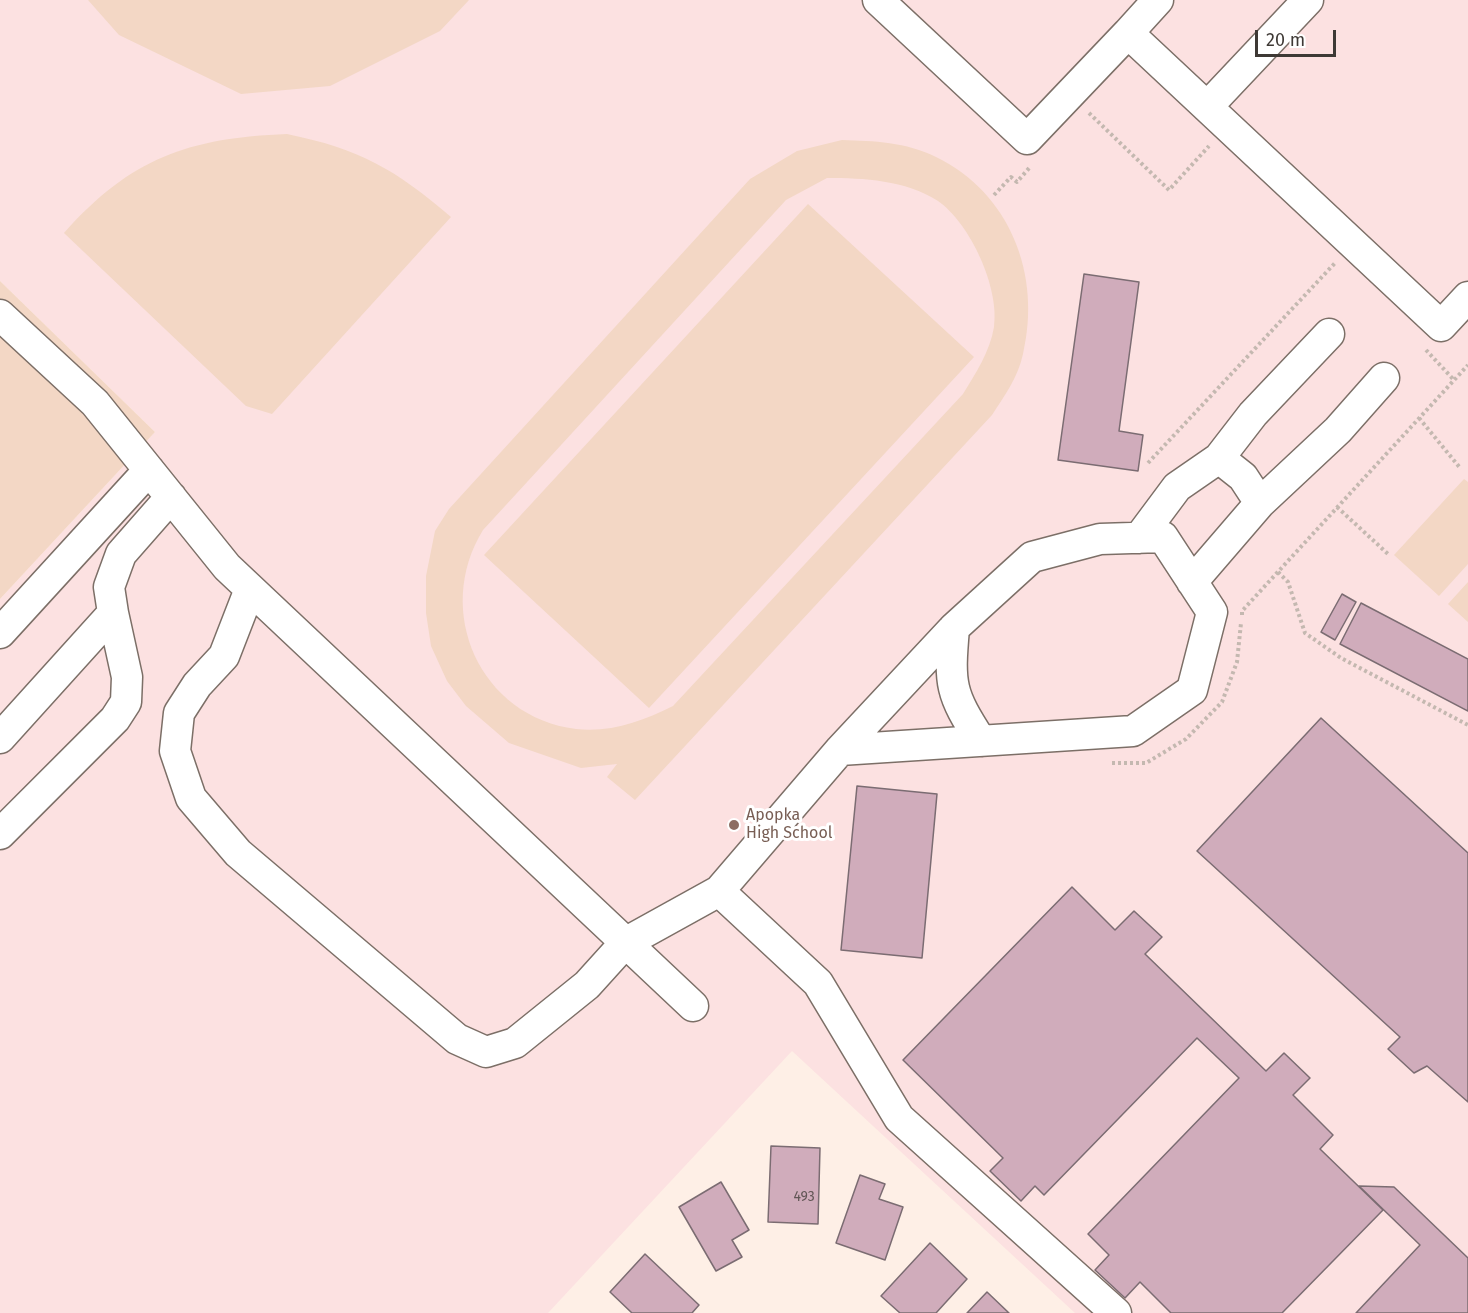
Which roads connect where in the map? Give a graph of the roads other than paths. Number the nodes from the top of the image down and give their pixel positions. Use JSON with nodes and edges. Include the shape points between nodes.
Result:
{"nodes":[{"id":1,"x":878,"y":0,"type":"edge"},
{"id":2,"x":1158,"y":0,"type":"edge"},
{"id":3,"x":1308,"y":0,"type":"edge"},
{"id":4,"x":1128,"y":33,"type":"junction"},
{"id":5,"x":1207,"y":107,"type":"junction"},
{"id":6,"x":1468,"y":297,"type":"edge"},
{"id":7,"x":0,"y":315,"type":"edge"},
{"id":8,"x":1329,"y":334,"type":"dead end"},
{"id":9,"x":1384,"y":378,"type":"dead end"},
{"id":10,"x":1219,"y":458,"type":"junction"},
{"id":11,"x":149,"y":470,"type":"junction"},
{"id":12,"x":171,"y":497,"type":"junction"},
{"id":13,"x":1260,"y":503,"type":"junction"},
{"id":14,"x":1139,"y":538,"type":"junction"},
{"id":15,"x":1192,"y":582,"type":"junction"},
{"id":16,"x":250,"y":590,"type":"junction"},
{"id":17,"x":113,"y":613,"type":"junction"},
{"id":18,"x":954,"y":628,"type":"junction"},
{"id":19,"x":0,"y":633,"type":"edge"},
{"id":20,"x":0,"y":738,"type":"edge"},
{"id":21,"x":981,"y":741,"type":"junction"},
{"id":22,"x":840,"y":750,"type":"junction"},
{"id":23,"x":0,"y":834,"type":"edge"},
{"id":24,"x":719,"y":891,"type":"junction"},
{"id":25,"x":625,"y":943,"type":"junction"},
{"id":26,"x":693,"y":1006,"type":"dead end"},
{"id":27,"x":1116,"y":1313,"type":"edge"}],
"edges":[{"from":1,"to":4,"type":"street","via":[[1027,139]]},
{"from":2,"to":4,"type":"street"},
{"from":3,"to":5,"type":"street"},
{"from":4,"to":5,"type":"street"},
{"from":5,"to":6,"type":"street","via":[[1441,326]]},
{"from":7,"to":11,"type":"street","via":[[95,403]]},
{"from":8,"to":10,"type":"street","via":[[1253,414]]},
{"from":9,"to":13,"type":"street","via":[[1338,430]]},
{"from":10,"to":13,"type":"street","via":[[1243,477]]},
{"from":10,"to":14,"type":"street","via":[[1177,487]]},
{"from":11,"to":12,"type":"street"},
{"from":11,"to":19,"type":"street"},
{"from":12,"to":16,"type":"street"},
{"from":12,"to":17,"type":"street","via":[[121,555],[109,587]]},
{"from":13,"to":15,"type":"street"},
{"from":14,"to":15,"type":"street","via":[[1163,537]]},
{"from":14,"to":18,"type":"street","via":[[1100,538],[1032,557]]},
{"from":15,"to":21,"type":"street","via":[[1212,612],[1192,690],[1133,731]]},
{"from":16,"to":25,"type":"street"},
{"from":16,"to":25,"type":"street","via":[[224,656],[197,685],[179,713],[175,750],[191,798],[238,853],[457,1039],[486,1052],[524,1036],[587,986]]},
{"from":17,"to":20,"type":"street"},
{"from":17,"to":23,"type":"street","via":[[127,677],[126,702],[115,719]]},
{"from":18,"to":21,"type":"street","via":[[950,674],[959,706]]},
{"from":18,"to":22,"type":"street"},
{"from":21,"to":22,"type":"street"},
{"from":22,"to":24,"type":"street"},
{"from":24,"to":25,"type":"street"},
{"from":24,"to":27,"type":"street","via":[[818,983],[898,1118]]},
{"from":25,"to":26,"type":"street"}]}
